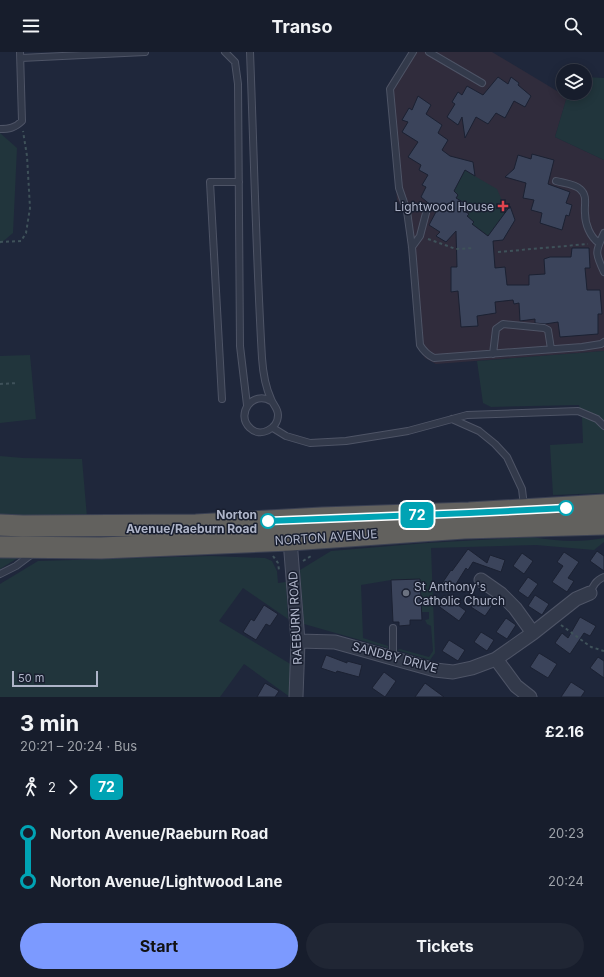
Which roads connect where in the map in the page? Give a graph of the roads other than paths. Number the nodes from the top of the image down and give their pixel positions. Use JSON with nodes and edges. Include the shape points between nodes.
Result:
{"nodes":[{"id":1,"x":145,"y":52,"type":"edge"},
{"id":2,"x":225,"y":52,"type":"edge"},
{"id":3,"x":250,"y":52,"type":"edge"},
{"id":4,"x":413,"y":52,"type":"edge"},
{"id":5,"x":429,"y":52,"type":"edge"},
{"id":6,"x":21,"y":55,"type":"edge"},
{"id":7,"x":482,"y":83,"type":"dead end"},
{"id":8,"x":0,"y":129,"type":"edge"},
{"id":9,"x":556,"y":181,"type":"dead end"},
{"id":10,"x":239,"y":182,"type":"junction"},
{"id":11,"x":427,"y":209,"type":"dead end"},
{"id":12,"x":604,"y":233,"type":"edge"},
{"id":13,"x":599,"y":243,"type":"junction"},
{"id":14,"x":412,"y":247,"type":"junction"},
{"id":15,"x":604,"y":272,"type":"edge"},
{"id":16,"x":604,"y":342,"type":"edge"},
{"id":17,"x":550,"y":349,"type":"junction"},
{"id":18,"x":493,"y":354,"type":"junction"},
{"id":19,"x":222,"y":399,"type":"dead end"},
{"id":20,"x":271,"y":401,"type":"junction"},
{"id":21,"x":247,"y":405,"type":"junction"},
{"id":22,"x":452,"y":420,"type":"junction"},
{"id":23,"x":604,"y":426,"type":"edge"},
{"id":24,"x":273,"y":428,"type":"junction"},
{"id":25,"x":604,"y":505,"type":"edge"},
{"id":26,"x":524,"y":510,"type":"junction"},
{"id":27,"x":604,"y":524,"type":"edge"},
{"id":28,"x":0,"y":525,"type":"edge"},
{"id":29,"x":290,"y":540,"type":"junction"},
{"id":30,"x":0,"y":547,"type":"edge"},
{"id":31,"x":40,"y":548,"type":"junction"},
{"id":32,"x":0,"y":574,"type":"edge"},
{"id":33,"x":604,"y":577,"type":"edge"},
{"id":34,"x":480,"y":580,"type":"dead end"},
{"id":35,"x":590,"y":593,"type":"joint"},
{"id":36,"x":393,"y":628,"type":"dead end"},
{"id":37,"x":533,"y":633,"type":"junction"},
{"id":38,"x":298,"y":641,"type":"junction"},
{"id":39,"x":392,"y":657,"type":"junction"},
{"id":40,"x":496,"y":659,"type":"junction"},
{"id":41,"x":296,"y":697,"type":"edge"},
{"id":42,"x":530,"y":697,"type":"edge"}],
"edges":[{"from":1,"to":6,"type":"lane"},
{"from":2,"to":10,"type":"lane","via":[[234,62],[238,84]]},
{"from":3,"to":20,"type":"lane","via":[[259,318],[263,374]]},
{"from":4,"to":14,"type":"lane","via":[[390,89],[399,188],[407,211]]},
{"from":5,"to":7,"type":"lane"},
{"from":6,"to":8,"type":"lane","via":[[22,121],[18,126]]},
{"from":9,"to":13,"type":"lane","via":[[579,188],[585,194],[584,213],[588,229],[594,240]]},
{"from":10,"to":19,"type":"lane","via":[[210,182]]},
{"from":10,"to":21,"type":"lane","via":[[240,346]]},
{"from":11,"to":14,"type":"lane","via":[[420,236]]},
{"from":12,"to":13,"type":"lane"},
{"from":13,"to":15,"type":"lane","via":[[596,249]]},
{"from":14,"to":18,"type":"lane","via":[[420,346],[423,350],[434,358]]},
{"from":16,"to":17,"type":"lane","via":[[582,347]]},
{"from":17,"to":18,"type":"lane"},
{"from":17,"to":18,"type":"lane","via":[[548,330],[503,324],[496,329]]},
{"from":20,"to":21,"type":"lane","via":[[256,399]]},
{"from":20,"to":24,"type":"lane","via":[[278,410]]},
{"from":21,"to":24,"type":"lane","via":[[244,414],[249,427],[257,432]]},
{"from":22,"to":23,"type":"lane","via":[[467,415],[578,411],[597,419]]},
{"from":22,"to":24,"type":"lane","via":[[408,431],[346,441],[310,442],[286,436]]},
{"from":22,"to":26,"type":"lane","via":[[479,431],[507,457],[522,489]]},
{"from":25,"to":26,"type":"highway","name":"NORTON AVENUE"},
{"from":26,"to":28,"type":"highway","name":"NORTON AVENUE","via":[[196,524]]},
{"from":27,"to":29,"type":"highway","name":"NORTON AVENUE","via":[[464,528]]},
{"from":29,"to":31,"type":"highway","name":"NORTON AVENUE"},
{"from":29,"to":38,"type":"street","name":"RAEBURN ROAD"},
{"from":30,"to":31,"type":"highway","name":"NORTON AVENUE"},
{"from":31,"to":32,"type":"lane","via":[[16,566]]},
{"from":33,"to":35,"type":"lane","via":[[594,584]]},
{"from":34,"to":37,"type":"street","via":[[501,594],[515,608]]},
{"from":35,"to":37,"type":"street","name":"SANDBY DRIVE","via":[[576,599]]},
{"from":36,"to":39,"type":"lane"},
{"from":37,"to":40,"type":"street","name":"SANDBY DRIVE"},
{"from":38,"to":39,"type":"street","name":"SANDBY DRIVE","via":[[335,642]]},
{"from":38,"to":41,"type":"street","name":"RAEBURN ROAD"},
{"from":39,"to":40,"type":"street","name":"SANDBY DRIVE","via":[[435,670],[453,672]]},
{"from":40,"to":42,"type":"street","via":[[516,686]]}]}
